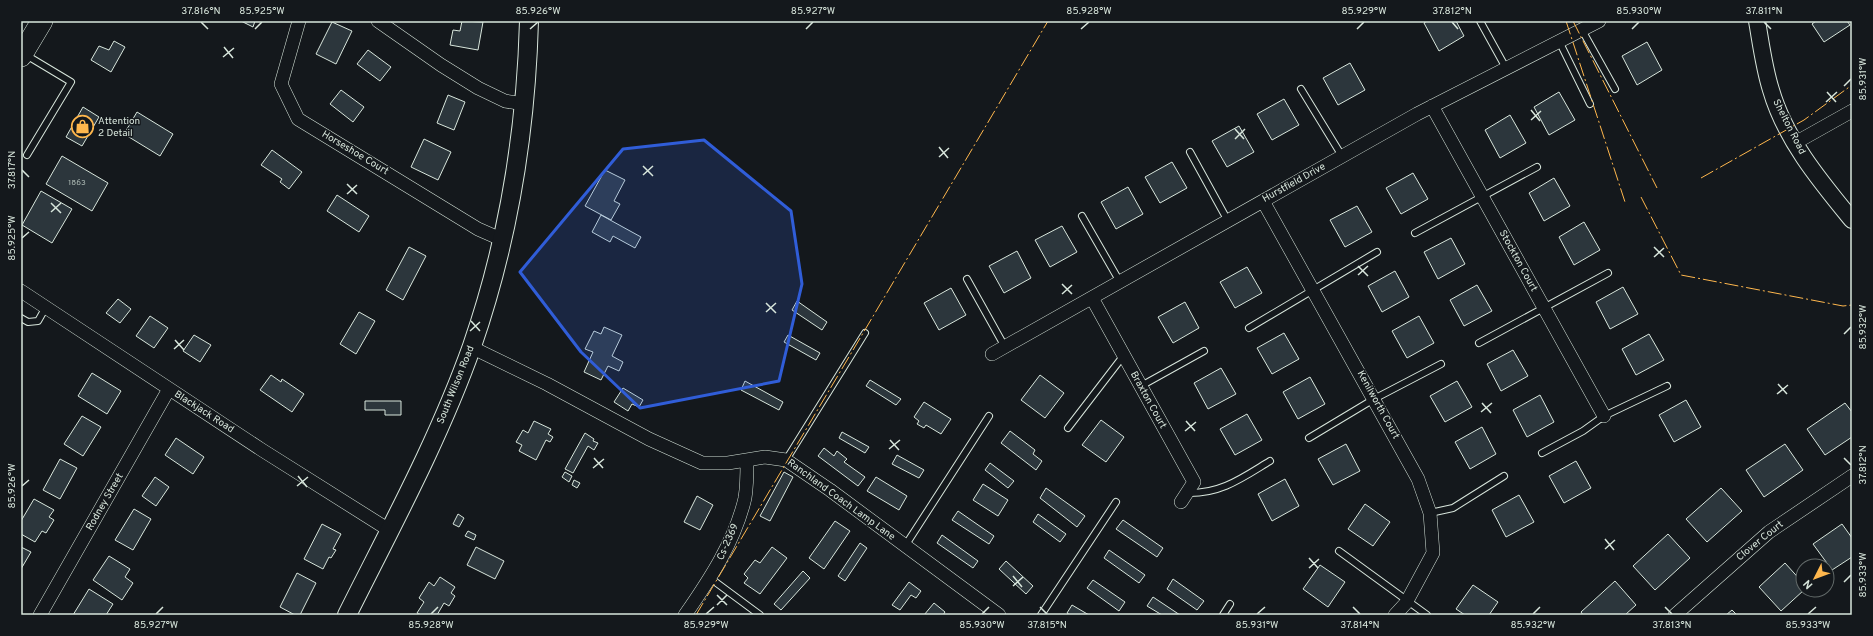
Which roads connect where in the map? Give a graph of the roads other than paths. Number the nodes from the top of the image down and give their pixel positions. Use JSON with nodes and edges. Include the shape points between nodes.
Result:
{"nodes":[{"id":1,"x":42,"y":21,"type":"edge"},
{"id":2,"x":299,"y":21,"type":"edge"},
{"id":3,"x":378,"y":21,"type":"edge"},
{"id":4,"x":529,"y":21,"type":"edge"},
{"id":5,"x":1480,"y":21,"type":"edge"},
{"id":6,"x":1599,"y":21,"type":"edge"},
{"id":7,"x":1757,"y":21,"type":"edge"},
{"id":8,"x":1582,"y":30,"type":"junction"},
{"id":9,"x":1559,"y":41,"type":"junction"},
{"id":10,"x":22,"y":55,"type":"edge"},
{"id":11,"x":1506,"y":68,"type":"junction"},
{"id":12,"x":1301,"y":89,"type":"dead end"},
{"id":13,"x":1615,"y":89,"type":"dead end"},
{"id":14,"x":524,"y":104,"type":"junction"},
{"id":15,"x":1590,"y":104,"type":"dead end"},
{"id":16,"x":1432,"y":106,"type":"junction"},
{"id":17,"x":1852,"y":112,"type":"edge"},
{"id":18,"x":1795,"y":143,"type":"junction"},
{"id":19,"x":1190,"y":152,"type":"dead end"},
{"id":20,"x":27,"y":155,"type":"dead end"},
{"id":21,"x":1342,"y":156,"type":"junction"},
{"id":22,"x":1537,"y":168,"type":"dead end"},
{"id":23,"x":1482,"y":196,"type":"junction"},
{"id":24,"x":1263,"y":201,"type":"junction"},
{"id":25,"x":1082,"y":216,"type":"dead end"},
{"id":26,"x":1852,"y":220,"type":"edge"},
{"id":27,"x":1228,"y":221,"type":"junction"},
{"id":28,"x":1415,"y":233,"type":"dead end"},
{"id":29,"x":503,"y":240,"type":"junction"},
{"id":30,"x":1377,"y":252,"type":"dead end"},
{"id":31,"x":1608,"y":273,"type":"dead end"},
{"id":32,"x":967,"y":279,"type":"dead end"},
{"id":33,"x":1120,"y":282,"type":"junction"},
{"id":34,"x":21,"y":291,"type":"edge"},
{"id":35,"x":1314,"y":291,"type":"junction"},
{"id":36,"x":1092,"y":298,"type":"junction"},
{"id":37,"x":46,"y":308,"type":"junction"},
{"id":38,"x":1544,"y":308,"type":"junction"},
{"id":39,"x":21,"y":318,"type":"edge"},
{"id":40,"x":1249,"y":328,"type":"dead end"},
{"id":41,"x":865,"y":333,"type":"dead end"},
{"id":42,"x":1479,"y":343,"type":"dead end"},
{"id":43,"x":471,"y":347,"type":"junction"},
{"id":44,"x":1005,"y":347,"type":"junction"},
{"id":45,"x":1204,"y":351,"type":"dead end"},
{"id":46,"x":992,"y":354,"type":"dead end"},
{"id":47,"x":1124,"y":356,"type":"junction"},
{"id":48,"x":1441,"y":364,"type":"dead end"},
{"id":49,"x":1141,"y":386,"type":"junction"},
{"id":50,"x":1667,"y":386,"type":"dead end"},
{"id":51,"x":169,"y":389,"type":"junction"},
{"id":52,"x":1374,"y":399,"type":"junction"},
{"id":53,"x":989,"y":416,"type":"dead end"},
{"id":54,"x":1604,"y":416,"type":"junction"},
{"id":55,"x":1068,"y":428,"type":"dead end"},
{"id":56,"x":1309,"y":438,"type":"dead end"},
{"id":57,"x":1542,"y":453,"type":"dead end"},
{"id":58,"x":786,"y":460,"type":"junction"},
{"id":59,"x":747,"y":461,"type":"junction"},
{"id":60,"x":1270,"y":461,"type":"dead end"},
{"id":61,"x":1504,"y":476,"type":"dead end"},
{"id":62,"x":1852,"y":476,"type":"edge"},
{"id":63,"x":1184,"y":498,"type":"joint"},
{"id":64,"x":1116,"y":502,"type":"dead end"},
{"id":65,"x":1430,"y":513,"type":"junction"},
{"id":66,"x":389,"y":530,"type":"junction"},
{"id":67,"x":905,"y":546,"type":"junction"},
{"id":68,"x":1339,"y":551,"type":"dead end"},
{"id":69,"x":710,"y":578,"type":"junction"},
{"id":70,"x":1408,"y":600,"type":"junction"},
{"id":71,"x":1230,"y":604,"type":"dead end"},
{"id":72,"x":40,"y":615,"type":"edge"},
{"id":73,"x":347,"y":615,"type":"edge"},
{"id":74,"x":685,"y":615,"type":"edge"},
{"id":75,"x":760,"y":615,"type":"edge"},
{"id":76,"x":999,"y":615,"type":"edge"},
{"id":77,"x":1041,"y":615,"type":"edge"},
{"id":78,"x":1223,"y":615,"type":"edge"},
{"id":79,"x":1395,"y":615,"type":"edge"},
{"id":80,"x":1427,"y":615,"type":"edge"},
{"id":81,"x":1675,"y":615,"type":"edge"}],
"edges":[{"from":1,"to":10,"type":"highway"},
{"from":2,"to":29,"type":"street","name":"Horseshoe Court","via":[[281,84],[298,119],[473,226]]},
{"from":3,"to":14,"type":"street","via":[[478,88],[505,101]]},
{"from":4,"to":14,"type":"main road","name":"South Wilson Road"},
{"from":5,"to":11,"type":"lane"},
{"from":6,"to":8,"type":"street","name":"Hurstfield Drive"},
{"from":7,"to":18,"type":"street","name":"Shelton Road","via":[[1771,91]]},
{"from":8,"to":9,"type":"street","name":"Hurstfield Drive"},
{"from":8,"to":13,"type":"lane"},
{"from":9,"to":11,"type":"street","name":"Hurstfield Drive"},
{"from":9,"to":15,"type":"lane"},
{"from":10,"to":20,"type":"lane","via":[[71,82]]},
{"from":11,"to":16,"type":"street","name":"Hurstfield Drive"},
{"from":12,"to":21,"type":"lane"},
{"from":14,"to":29,"type":"main road","name":"South Wilson Road"},
{"from":16,"to":21,"type":"street","name":"Hurstfield Drive"},
{"from":16,"to":23,"type":"street","name":"Stockton Court"},
{"from":17,"to":18,"type":"street"},
{"from":18,"to":26,"type":"street","name":"Shelton Road","via":[[1826,189]]},
{"from":19,"to":27,"type":"lane"},
{"from":21,"to":24,"type":"street","name":"Hurstfield Drive"},
{"from":22,"to":23,"type":"lane"},
{"from":23,"to":28,"type":"lane"},
{"from":23,"to":38,"type":"street","name":"Stockton Court"},
{"from":24,"to":27,"type":"street","name":"Hurstfield Drive"},
{"from":24,"to":35,"type":"street","name":"Kenilworth Court"},
{"from":25,"to":33,"type":"lane"},
{"from":27,"to":33,"type":"street","name":"Hurstfield Drive"},
{"from":29,"to":43,"type":"main road","name":"South Wilson Road"},
{"from":30,"to":35,"type":"lane"},
{"from":31,"to":38,"type":"lane"},
{"from":32,"to":44,"type":"lane"},
{"from":33,"to":36,"type":"street","name":"Hurstfield Drive"},
{"from":34,"to":37,"type":"street","name":"Blackjack Road"},
{"from":35,"to":40,"type":"lane"},
{"from":35,"to":52,"type":"street","name":"Kenilworth Court"},
{"from":36,"to":44,"type":"street","name":"Hurstfield Drive"},
{"from":36,"to":47,"type":"street","name":"Braxton Court"},
{"from":37,"to":39,"type":"lane","via":[[38,322],[28,322]]},
{"from":37,"to":51,"type":"street","name":"Blackjack Road"},
{"from":38,"to":42,"type":"lane"},
{"from":38,"to":54,"type":"street","name":"Stockton Court"},
{"from":41,"to":58,"type":"lane"},
{"from":43,"to":59,"type":"street","name":"Ranchland Coach Lamp Lane","via":[[547,384],[649,440],[702,463],[728,464]]},
{"from":43,"to":66,"type":"main road","name":"South Wilson Road","via":[[417,476]]},
{"from":44,"to":46,"type":"street","name":"Hurstfield Drive"},
{"from":45,"to":49,"type":"lane"},
{"from":47,"to":49,"type":"street","name":"Braxton Court"},
{"from":47,"to":55,"type":"lane"},
{"from":48,"to":52,"type":"lane"},
{"from":49,"to":63,"type":"street","name":"Braxton Court","via":[[1194,482]]},
{"from":50,"to":54,"type":"lane"},
{"from":51,"to":66,"type":"street","name":"Blackjack Road"},
{"from":51,"to":72,"type":"street","name":"Rodney Street"},
{"from":52,"to":56,"type":"lane"},
{"from":52,"to":65,"type":"street","name":"Kenilworth Court","via":[[1418,478]]},
{"from":53,"to":67,"type":"lane"},
{"from":54,"to":57,"type":"lane","via":[[1583,431]]},
{"from":58,"to":59,"type":"street","name":"Ranchland Coach Lamp Lane","via":[[765,457]]},
{"from":58,"to":67,"type":"street","name":"Ranchland Coach Lamp Lane"},
{"from":59,"to":69,"type":"street","name":"Cs-2369","via":[[746,487],[740,514],[732,537]]},
{"from":60,"to":63,"type":"lane","via":[[1230,485]]},
{"from":61,"to":65,"type":"lane","via":[[1453,508]]},
{"from":62,"to":81,"type":"street","name":"Clover Court","via":[[1769,532]]},
{"from":64,"to":77,"type":"lane"},
{"from":65,"to":70,"type":"street","name":"Kenilworth Court","via":[[1433,553]]},
{"from":66,"to":73,"type":"main road","name":"South Wilson Road"},
{"from":67,"to":76,"type":"street","name":"Ranchland Coach Lamp Lane"},
{"from":68,"to":70,"type":"lane"},
{"from":69,"to":74,"type":"street","name":"Cs-2369"},
{"from":69,"to":75,"type":"lane"},
{"from":70,"to":79,"type":"street","name":"Kenilworth Court"},
{"from":70,"to":80,"type":"lane"},
{"from":71,"to":78,"type":"lane"}]}
